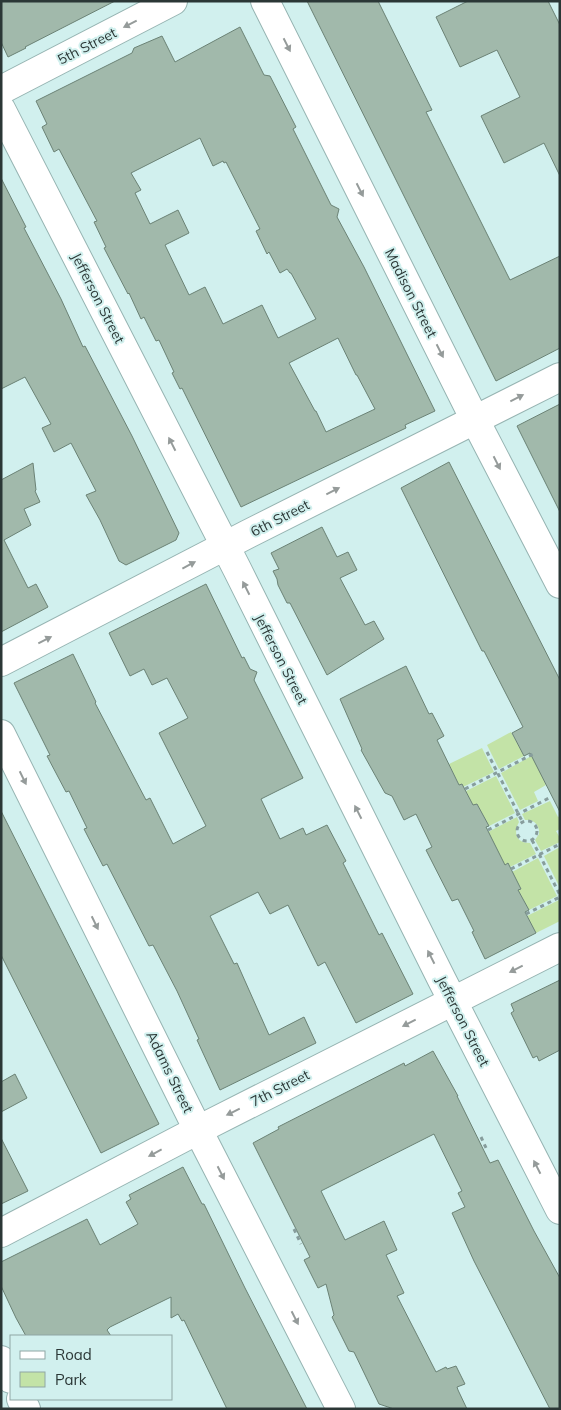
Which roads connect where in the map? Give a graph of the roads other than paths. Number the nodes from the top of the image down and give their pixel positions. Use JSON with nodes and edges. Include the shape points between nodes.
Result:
{"nodes":[{"id":1,"x":174,"y":1,"type":"edge"},
{"id":2,"x":265,"y":1,"type":"edge"},
{"id":3,"x":1,"y":90,"type":"edge"},
{"id":4,"x":1,"y":109,"type":"edge"},
{"id":5,"x":560,"y":377,"type":"edge"},
{"id":6,"x":475,"y":420,"type":"junction"},
{"id":7,"x":225,"y":546,"type":"junction"},
{"id":8,"x":560,"y":584,"type":"edge"},
{"id":9,"x":1,"y":662,"type":"edge"},
{"id":10,"x":1,"y":734,"type":"edge"},
{"id":11,"x":560,"y":947,"type":"edge"},
{"id":12,"x":452,"y":1001,"type":"junction"},
{"id":13,"x":198,"y":1130,"type":"junction"},
{"id":14,"x":560,"y":1210,"type":"edge"},
{"id":15,"x":1,"y":1233,"type":"edge"},
{"id":16,"x":1,"y":1360,"type":"edge"},
{"id":17,"x":10,"y":1378,"type":"edge"},
{"id":18,"x":341,"y":1409,"type":"edge"}],
"edges":[{"from":1,"to":3,"type":"street","name":"5th Street","one_way":true},
{"from":2,"to":6,"type":"street","name":"Madison Street","one_way":true},
{"from":7,"to":4,"type":"street","name":"Jefferson Street","one_way":true},
{"from":6,"to":5,"type":"street","name":"6th Street","one_way":true},
{"from":7,"to":6,"type":"street","name":"6th Street","one_way":true},
{"from":6,"to":8,"type":"street","name":"Madison Street","one_way":true},
{"from":9,"to":7,"type":"street","name":"6th Street","one_way":true},
{"from":12,"to":7,"type":"street","name":"Jefferson Street","one_way":true},
{"from":10,"to":13,"type":"street","name":"Adams Street","one_way":true},
{"from":11,"to":12,"type":"street","name":"7th Street","one_way":true},
{"from":12,"to":13,"type":"street","name":"7th Street","one_way":true},
{"from":14,"to":12,"type":"street","name":"Jefferson Street","one_way":true},
{"from":13,"to":15,"type":"street","name":"7th Street","one_way":true},
{"from":13,"to":18,"type":"street","name":"Adams Street","one_way":true},
{"from":16,"to":17,"type":"street"}]}
